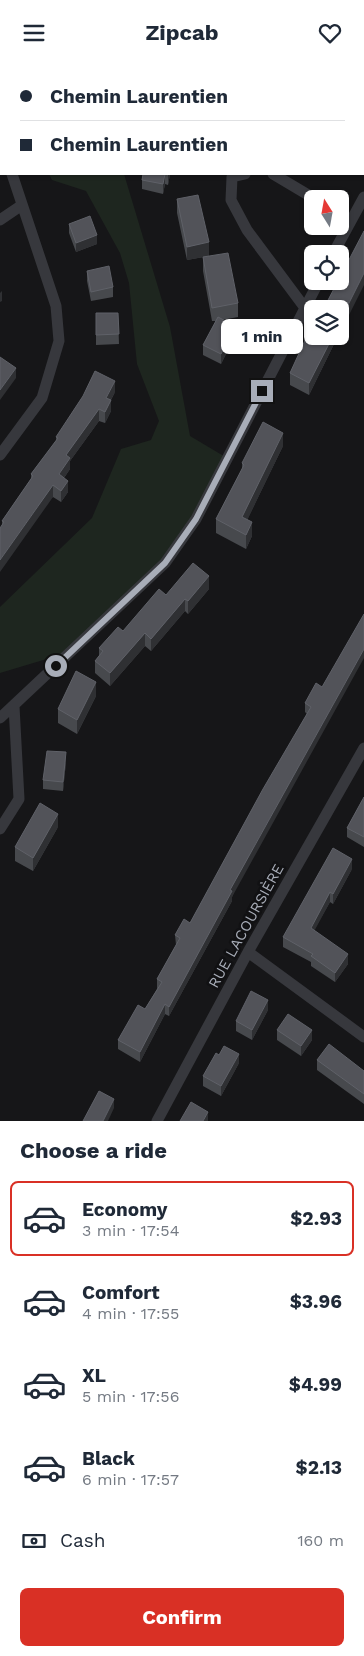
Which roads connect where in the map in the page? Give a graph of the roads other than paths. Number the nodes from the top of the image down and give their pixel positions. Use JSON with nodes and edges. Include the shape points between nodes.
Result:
{"nodes":[{"id":1,"x":12,"y":175,"type":"edge"},
{"id":2,"x":241,"y":175,"type":"edge"},
{"id":3,"x":275,"y":175,"type":"edge"},
{"id":4,"x":304,"y":192,"type":"edge"},
{"id":5,"x":364,"y":197,"type":"edge"},
{"id":6,"x":22,"y":205,"type":"junction"},
{"id":7,"x":349,"y":212,"type":"edge"},
{"id":8,"x":0,"y":220,"type":"edge"},
{"id":9,"x":304,"y":307,"type":"edge"},
{"id":10,"x":304,"y":310,"type":"edge"},
{"id":11,"x":0,"y":455,"type":"edge"},
{"id":12,"x":14,"y":705,"type":"junction"},
{"id":13,"x":0,"y":718,"type":"edge"},
{"id":14,"x":362,"y":754,"type":"edge"},
{"id":15,"x":0,"y":829,"type":"edge"},
{"id":16,"x":248,"y":952,"type":"junction"},
{"id":17,"x":364,"y":1037,"type":"edge"},
{"id":18,"x":157,"y":1121,"type":"edge"}],
"edges":[{"from":1,"to":6,"type":"street"},
{"from":2,"to":9,"type":"street","via":[[232,177],[231,200],[247,230]]},
{"from":3,"to":4,"type":"street"},
{"from":5,"to":7,"type":"street"},
{"from":6,"to":8,"type":"street"},
{"from":6,"to":11,"type":"street","via":[[56,306],[59,341],[42,398]]},
{"from":10,"to":12,"type":"street","via":[[196,519],[165,563]]},
{"from":12,"to":13,"type":"street"},
{"from":12,"to":15,"type":"street","via":[[19,799]]},
{"from":14,"to":16,"type":"street","name":"RUE LACOURSIÈRE"},
{"from":16,"to":17,"type":"street"},
{"from":16,"to":18,"type":"street","name":"RUE LACOURSIÈRE"}]}
